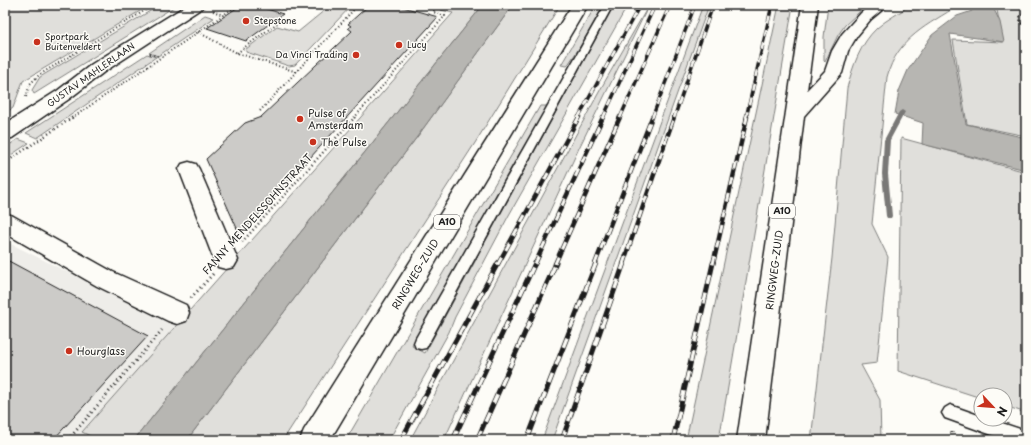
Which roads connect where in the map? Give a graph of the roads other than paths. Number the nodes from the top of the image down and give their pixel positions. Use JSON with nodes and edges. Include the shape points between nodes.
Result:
{"nodes":[{"id":1,"x":197,"y":5,"type":"edge"},
{"id":2,"x":580,"y":5,"type":"edge"},
{"id":3,"x":609,"y":5,"type":"edge"},
{"id":4,"x":810,"y":5,"type":"edge"},
{"id":5,"x":880,"y":5,"type":"edge"},
{"id":6,"x":795,"y":115,"type":"junction"},
{"id":7,"x":5,"y":133,"type":"edge"},
{"id":8,"x":189,"y":169,"type":"dead end"},
{"id":9,"x":5,"y":222,"type":"edge"},
{"id":10,"x":226,"y":260,"type":"road end"},
{"id":11,"x":177,"y":313,"type":"road end"},
{"id":12,"x":421,"y":343,"type":"dead end"},
{"id":13,"x":950,"y":413,"type":"dead end"},
{"id":14,"x":1000,"y":435,"type":"edge"},
{"id":15,"x":1026,"y":439,"type":"edge"},
{"id":16,"x":314,"y":440,"type":"edge"},
{"id":17,"x":751,"y":440,"type":"edge"}],
"edges":[{"from":1,"to":7,"type":"main road","name":"GUSTAV MAHLERLAAN","via":[[98,68],[63,95]]},
{"from":2,"to":16,"type":"main road","name":"RINGWEG-ZUID","number":"A10"},
{"from":3,"to":12,"type":"lane"},
{"from":4,"to":6,"type":"main road","name":"RINGWEG-ZUID","number":"A10"},
{"from":5,"to":6,"type":"main road","via":[[850,34],[840,51],[833,73]]},
{"from":6,"to":17,"type":"main road","name":"RINGWEG-ZUID","number":"A10"},
{"from":8,"to":10,"type":"main road"},
{"from":9,"to":11,"type":"main road","via":[[105,279]]},
{"from":13,"to":14,"type":"lane"},
{"from":14,"to":15,"type":"lane"}]}
